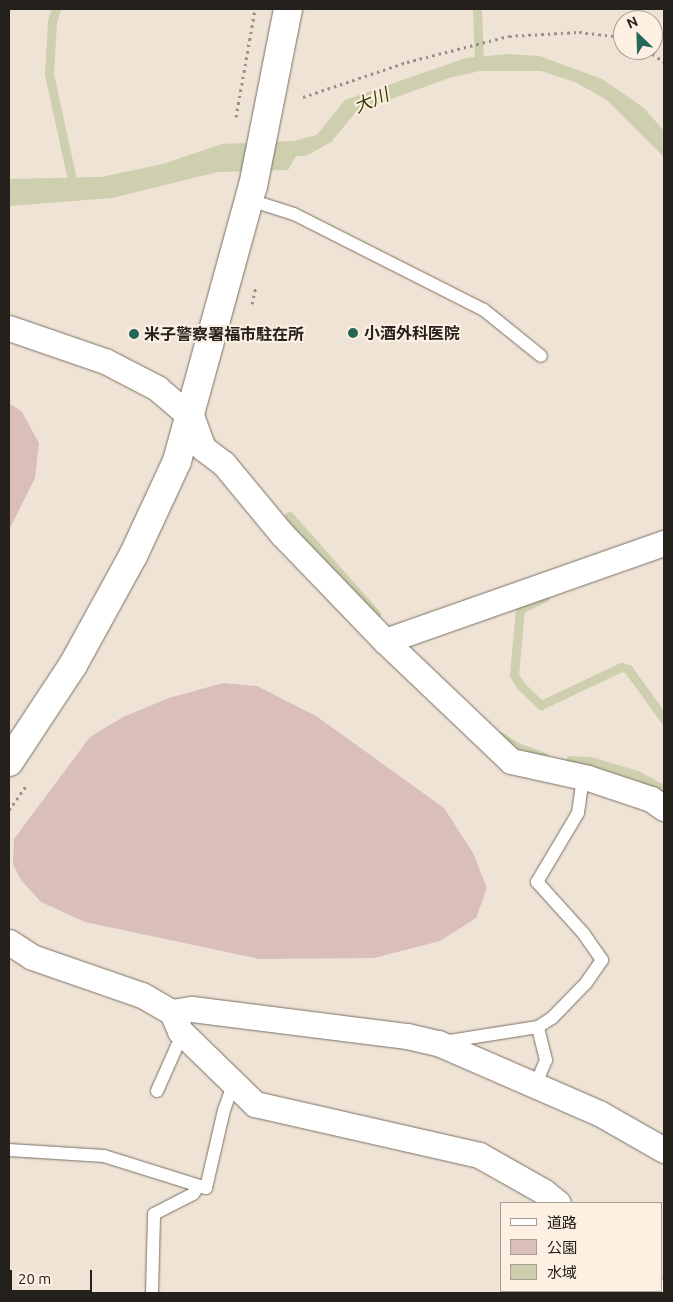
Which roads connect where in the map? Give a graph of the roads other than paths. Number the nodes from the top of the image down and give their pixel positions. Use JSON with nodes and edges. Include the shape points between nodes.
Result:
{"nodes":[{"id":1,"x":288,"y":9,"type":"edge"},
{"id":2,"x":252,"y":193,"type":"junction"},
{"id":3,"x":9,"y":328,"type":"edge"},
{"id":4,"x":541,"y":356,"type":"dead end"},
{"id":5,"x":192,"y":418,"type":"junction"},
{"id":6,"x":664,"y":543,"type":"edge"},
{"id":7,"x":385,"y":641,"type":"junction"},
{"id":8,"x":9,"y":762,"type":"edge"},
{"id":9,"x":583,"y":776,"type":"junction"},
{"id":10,"x":664,"y":808,"type":"edge"},
{"id":11,"x":9,"y":942,"type":"edge"},
{"id":12,"x":172,"y":1012,"type":"junction"},
{"id":13,"x":538,"y":1027,"type":"junction"},
{"id":14,"x":185,"y":1037,"type":"junction"},
{"id":15,"x":438,"y":1043,"type":"junction"},
{"id":16,"x":233,"y":1085,"type":"junction"},
{"id":17,"x":535,"y":1086,"type":"junction"},
{"id":18,"x":157,"y":1091,"type":"dead end"},
{"id":19,"x":9,"y":1150,"type":"edge"},
{"id":20,"x":664,"y":1150,"type":"edge"},
{"id":21,"x":199,"y":1186,"type":"junction"},
{"id":22,"x":557,"y":1202,"type":"edge"},
{"id":23,"x":152,"y":1293,"type":"edge"}],
"edges":[{"from":1,"to":2,"type":"street"},
{"from":2,"to":4,"type":"lane","via":[[484,310]]},
{"from":2,"to":5,"type":"street"},
{"from":3,"to":5,"type":"street","via":[[105,361],[157,388]]},
{"from":5,"to":7,"type":"street","via":[[203,448],[224,464],[282,534]]},
{"from":5,"to":8,"type":"street","via":[[177,461],[133,556],[73,665]]},
{"from":6,"to":7,"type":"street"},
{"from":7,"to":9,"type":"street","via":[[511,761]]},
{"from":9,"to":10,"type":"street","via":[[651,799]]},
{"from":9,"to":13,"type":"lane","via":[[578,813],[537,882],[584,934],[602,960],[586,983],[552,1018]]},
{"from":11,"to":12,"type":"street","via":[[32,957],[142,995]]},
{"from":12,"to":14,"type":"street"},
{"from":12,"to":15,"type":"street","via":[[192,1009],[407,1036]]},
{"from":13,"to":15,"type":"lane"},
{"from":13,"to":17,"type":"lane","via":[[546,1060]]},
{"from":14,"to":16,"type":"street"},
{"from":14,"to":18,"type":"lane","via":[[177,1046]]},
{"from":15,"to":17,"type":"street"},
{"from":16,"to":21,"type":"lane","via":[[206,1188]]},
{"from":16,"to":22,"type":"street","via":[[255,1104],[480,1155]]},
{"from":17,"to":20,"type":"street","via":[[599,1113]]},
{"from":19,"to":21,"type":"lane","via":[[104,1156]]},
{"from":21,"to":23,"type":"lane","via":[[193,1194],[154,1214]]}]}
